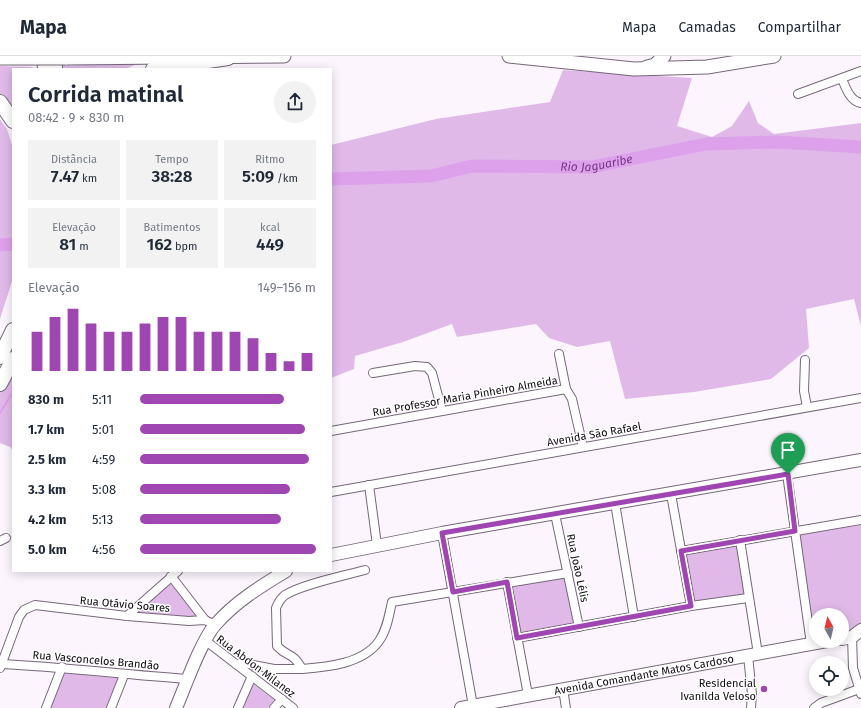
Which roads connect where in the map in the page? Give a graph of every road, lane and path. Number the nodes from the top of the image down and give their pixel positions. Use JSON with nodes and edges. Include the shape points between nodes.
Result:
{"nodes":[{"id":1,"x":284,"y":56,"type":"edge"},
{"id":2,"x":508,"y":56,"type":"edge"},
{"id":3,"x":664,"y":56,"type":"edge"},
{"id":4,"x":774,"y":56,"type":"edge"},
{"id":5,"x":60,"y":57,"type":"edge"},
{"id":6,"x":0,"y":58,"type":"edge"},
{"id":7,"x":228,"y":58,"type":"junction"},
{"id":8,"x":42,"y":61,"type":"edge"},
{"id":9,"x":55,"y":68,"type":"edge"},
{"id":10,"x":160,"y":68,"type":"edge"},
{"id":11,"x":634,"y":69,"type":"junction"},
{"id":12,"x":861,"y":70,"type":"edge"},
{"id":13,"x":842,"y":79,"type":"junction"},
{"id":14,"x":798,"y":94,"type":"dead end"},
{"id":15,"x":0,"y":102,"type":"edge"},
{"id":16,"x":861,"y":103,"type":"edge"},
{"id":17,"x":12,"y":120,"type":"edge"},
{"id":18,"x":12,"y":332,"type":"edge"},
{"id":19,"x":559,"y":354,"type":"dead end"},
{"id":20,"x":0,"y":357,"type":"edge"},
{"id":21,"x":805,"y":360,"type":"dead end"},
{"id":22,"x":12,"y":361,"type":"edge"},
{"id":23,"x":373,"y":373,"type":"dead end"},
{"id":24,"x":0,"y":384,"type":"edge"},
{"id":25,"x":566,"y":389,"type":"junction"},
{"id":26,"x":861,"y":398,"type":"edge"},
{"id":27,"x":807,"y":407,"type":"junction"},
{"id":28,"x":442,"y":411,"type":"junction"},
{"id":29,"x":332,"y":430,"type":"edge"},
{"id":30,"x":583,"y":447,"type":"junction"},
{"id":31,"x":861,"y":460,"type":"edge"},
{"id":32,"x":788,"y":474,"type":"junction"},
{"id":33,"x":368,"y":484,"type":"junction"},
{"id":34,"x":332,"y":492,"type":"edge"},
{"id":35,"x":671,"y":494,"type":"junction"},
{"id":36,"x":615,"y":503,"type":"junction"},
{"id":37,"x":555,"y":514,"type":"junction"},
{"id":38,"x":861,"y":520,"type":"edge"},
{"id":39,"x":795,"y":531,"type":"junction"},
{"id":40,"x":442,"y":533,"type":"junction"},
{"id":41,"x":740,"y":540,"type":"junction"},
{"id":42,"x":377,"y":545,"type":"junction"},
{"id":43,"x":681,"y":551,"type":"junction"},
{"id":44,"x":332,"y":555,"type":"edge"},
{"id":45,"x":365,"y":570,"type":"dead end"},
{"id":46,"x":284,"y":572,"type":"edge"},
{"id":47,"x":568,"y":573,"type":"junction"},
{"id":48,"x":175,"y":574,"type":"edge"},
{"id":49,"x":507,"y":582,"type":"junction"},
{"id":50,"x":453,"y":592,"type":"junction"},
{"id":51,"x":748,"y":598,"type":"junction"},
{"id":52,"x":691,"y":606,"type":"junction"},
{"id":53,"x":127,"y":616,"type":"junction"},
{"id":54,"x":634,"y":617,"type":"junction"},
{"id":55,"x":210,"y":623,"type":"junction"},
{"id":56,"x":579,"y":627,"type":"junction"},
{"id":57,"x":809,"y":630,"type":"edge"},
{"id":58,"x":852,"y":635,"type":"edge"},
{"id":59,"x":517,"y":638,"type":"junction"},
{"id":60,"x":206,"y":641,"type":"junction"},
{"id":61,"x":809,"y":644,"type":"edge"},
{"id":62,"x":753,"y":655,"type":"junction"},
{"id":63,"x":2,"y":661,"type":"edge"},
{"id":64,"x":236,"y":664,"type":"junction"},
{"id":65,"x":62,"y":667,"type":"junction"},
{"id":66,"x":302,"y":669,"type":"junction"},
{"id":67,"x":124,"y":675,"type":"junction"},
{"id":68,"x":252,"y":676,"type":"junction"},
{"id":69,"x":188,"y":680,"type":"junction"},
{"id":70,"x":562,"y":689,"type":"junction"},
{"id":71,"x":860,"y":691,"type":"edge"},
{"id":72,"x":528,"y":695,"type":"junction"},
{"id":73,"x":282,"y":699,"type":"junction"},
{"id":74,"x":467,"y":707,"type":"edge"},
{"id":75,"x":46,"y":708,"type":"edge"},
{"id":76,"x":111,"y":708,"type":"edge"},
{"id":77,"x":176,"y":708,"type":"edge"},
{"id":78,"x":238,"y":708,"type":"edge"},
{"id":79,"x":274,"y":708,"type":"edge"},
{"id":80,"x":293,"y":708,"type":"edge"},
{"id":81,"x":566,"y":708,"type":"edge"},
{"id":82,"x":751,"y":708,"type":"edge"},
{"id":83,"x":814,"y":708,"type":"edge"}],
"edges":[{"from":1,"to":7,"type":"main road"},
{"from":2,"to":11,"type":"main road"},
{"from":3,"to":11,"type":"main road","via":[[655,65]]},
{"from":4,"to":11,"type":"main road","via":[[707,67]]},
{"from":5,"to":7,"type":"main road"},
{"from":5,"to":8,"type":"main road","bridge":true},
{"from":5,"to":9,"type":"highway"},
{"from":6,"to":8,"type":"main road"},
{"from":7,"to":10,"type":"highway"},
{"from":12,"to":13,"type":"street"},
{"from":13,"to":14,"type":"street"},
{"from":13,"to":16,"type":"street","via":[[853,99]]},
{"from":15,"to":17,"type":"highway"},
{"from":18,"to":20,"type":"highway"},
{"from":19,"to":25,"type":"street"},
{"from":21,"to":27,"type":"street","via":[[804,391]]},
{"from":22,"to":24,"type":"highway"},
{"from":23,"to":28,"type":"street","via":[[416,366],[427,367],[432,373]]},
{"from":25,"to":28,"type":"street","name":"Rua Professor Maria Pinheiro Almeida"},
{"from":25,"to":30,"type":"street","name":"Rua Professor Maria Pinheiro Almeida","via":[[572,399]]},
{"from":26,"to":27,"type":"street","name":"Avenida São Rafael"},
{"from":27,"to":30,"type":"street","name":"Avenida São Rafael"},
{"from":28,"to":29,"type":"street","name":"Rua Professor Maria Pinheiro Almeida"},
{"from":30,"to":33,"type":"street","name":"Avenida São Rafael"},
{"from":31,"to":32,"type":"main road"},
{"from":32,"to":35,"type":"main road"},
{"from":32,"to":39,"type":"street"},
{"from":33,"to":34,"type":"street","name":"Avenida São Rafael"},
{"from":33,"to":42,"type":"street"},
{"from":35,"to":36,"type":"main road"},
{"from":35,"to":43,"type":"street"},
{"from":36,"to":37,"type":"main road"},
{"from":36,"to":54,"type":"street"},
{"from":37,"to":40,"type":"main road"},
{"from":37,"to":47,"type":"street","name":"Rua João Lélis"},
{"from":38,"to":39,"type":"street"},
{"from":39,"to":41,"type":"street"},
{"from":39,"to":57,"type":"street"},
{"from":40,"to":42,"type":"main road"},
{"from":40,"to":50,"type":"street"},
{"from":41,"to":43,"type":"street"},
{"from":41,"to":51,"type":"street"},
{"from":42,"to":44,"type":"main road"},
{"from":43,"to":52,"type":"street"},
{"from":45,"to":66,"type":"street","via":[[296,590],[284,596],[279,602],[276,608],[277,646],[283,652],[296,657]]},
{"from":46,"to":55,"type":"main road","via":[[250,593]]},
{"from":47,"to":49,"type":"street"},
{"from":47,"to":56,"type":"street","name":"Rua João Lélis"},
{"from":48,"to":53,"type":"street"},
{"from":48,"to":55,"type":"street","name":"Rua Otávio Soares"},
{"from":49,"to":50,"type":"street"},
{"from":49,"to":59,"type":"street"},
{"from":50,"to":66,"type":"street","via":[[392,602],[380,640],[370,651],[347,661]]},
{"from":50,"to":74,"type":"street"},
{"from":51,"to":52,"type":"street"},
{"from":51,"to":62,"type":"street"},
{"from":52,"to":54,"type":"street"},
{"from":53,"to":55,"type":"street","name":"Rua Otávio Soares"},
{"from":53,"to":63,"type":"street","name":"Rua Otávio Soares","via":[[35,605],[24,610],[15,625]]},
{"from":54,"to":56,"type":"street"},
{"from":55,"to":60,"type":"main road"},
{"from":56,"to":59,"type":"street"},
{"from":58,"to":71,"type":"street","via":[[853,668]]},
{"from":59,"to":72,"type":"street"},
{"from":60,"to":64,"type":"street","name":"Rua Abdon Milanez"},
{"from":60,"to":69,"type":"main road"},
{"from":61,"to":62,"type":"main road","name":"Avenida Comandante Matos Cardoso"},
{"from":62,"to":70,"type":"main road","name":"Avenida Comandante Matos Cardoso"},
{"from":62,"to":82,"type":"street"},
{"from":63,"to":65,"type":"street","name":"Rua Vasconcelos Brandão"},
{"from":64,"to":66,"type":"street","via":[[244,663],[274,669]]},
{"from":64,"to":68,"type":"street","name":"Rua Abdon Milanez"},
{"from":65,"to":67,"type":"street","name":"Rua Vasconcelos Brandão"},
{"from":65,"to":75,"type":"street"},
{"from":67,"to":69,"type":"street","name":"Rua Vasconcelos Brandão"},
{"from":67,"to":76,"type":"street"},
{"from":68,"to":73,"type":"street","name":"Rua Abdon Milanez"},
{"from":68,"to":78,"type":"street"},
{"from":69,"to":77,"type":"main road"},
{"from":70,"to":72,"type":"main road","name":"Avenida Comandante Matos Cardoso"},
{"from":70,"to":81,"type":"street"},
{"from":71,"to":83,"type":"street","via":[[821,703]]},
{"from":72,"to":74,"type":"main road","name":"Avenida Comandante Matos Cardoso"},
{"from":73,"to":79,"type":"street"},
{"from":73,"to":80,"type":"street","name":"Rua Abdon Milanez"}]}
